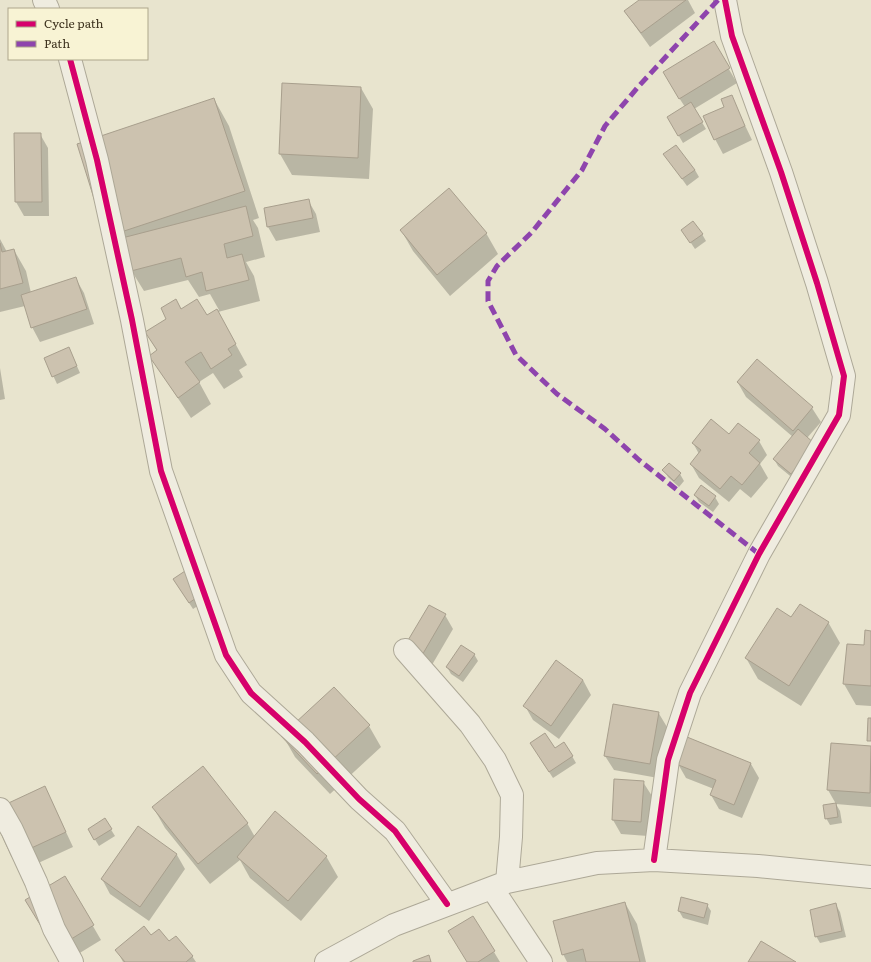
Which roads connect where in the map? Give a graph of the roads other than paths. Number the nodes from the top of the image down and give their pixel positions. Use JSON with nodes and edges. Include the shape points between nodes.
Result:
{"nodes":[{"id":1,"x":725,"y":0,"type":"edge"},
{"id":2,"x":70,"y":60,"type":"edge"},
{"id":3,"x":405,"y":650,"type":"dead end"},
{"id":4,"x":0,"y":810,"type":"edge"},
{"id":5,"x":654,"y":860,"type":"junction"},
{"id":6,"x":871,"y":877,"type":"edge"},
{"id":7,"x":499,"y":885,"type":"junction"},
{"id":8,"x":447,"y":904,"type":"junction"},
{"id":9,"x":72,"y":962,"type":"edge"},
{"id":10,"x":326,"y":962,"type":"edge"},
{"id":11,"x":541,"y":962,"type":"edge"}],
"edges":[{"from":1,"to":5,"type":"street","via":[[732,36],[781,172],[844,376],[839,415],[759,554],[690,693],[668,760]]},
{"from":2,"to":8,"type":"street","via":[[99,167],[161,471],[226,655],[251,693],[395,831]]},
{"from":3,"to":7,"type":"street","via":[[470,724],[495,760],[512,794],[511,837]]},
{"from":4,"to":9,"type":"street","via":[[12,830],[54,929]]},
{"from":5,"to":6,"type":"street","via":[[758,866]]},
{"from":5,"to":7,"type":"street","via":[[597,863]]},
{"from":7,"to":8,"type":"street"},
{"from":7,"to":11,"type":"street"},
{"from":8,"to":10,"type":"street","via":[[394,925]]}]}
